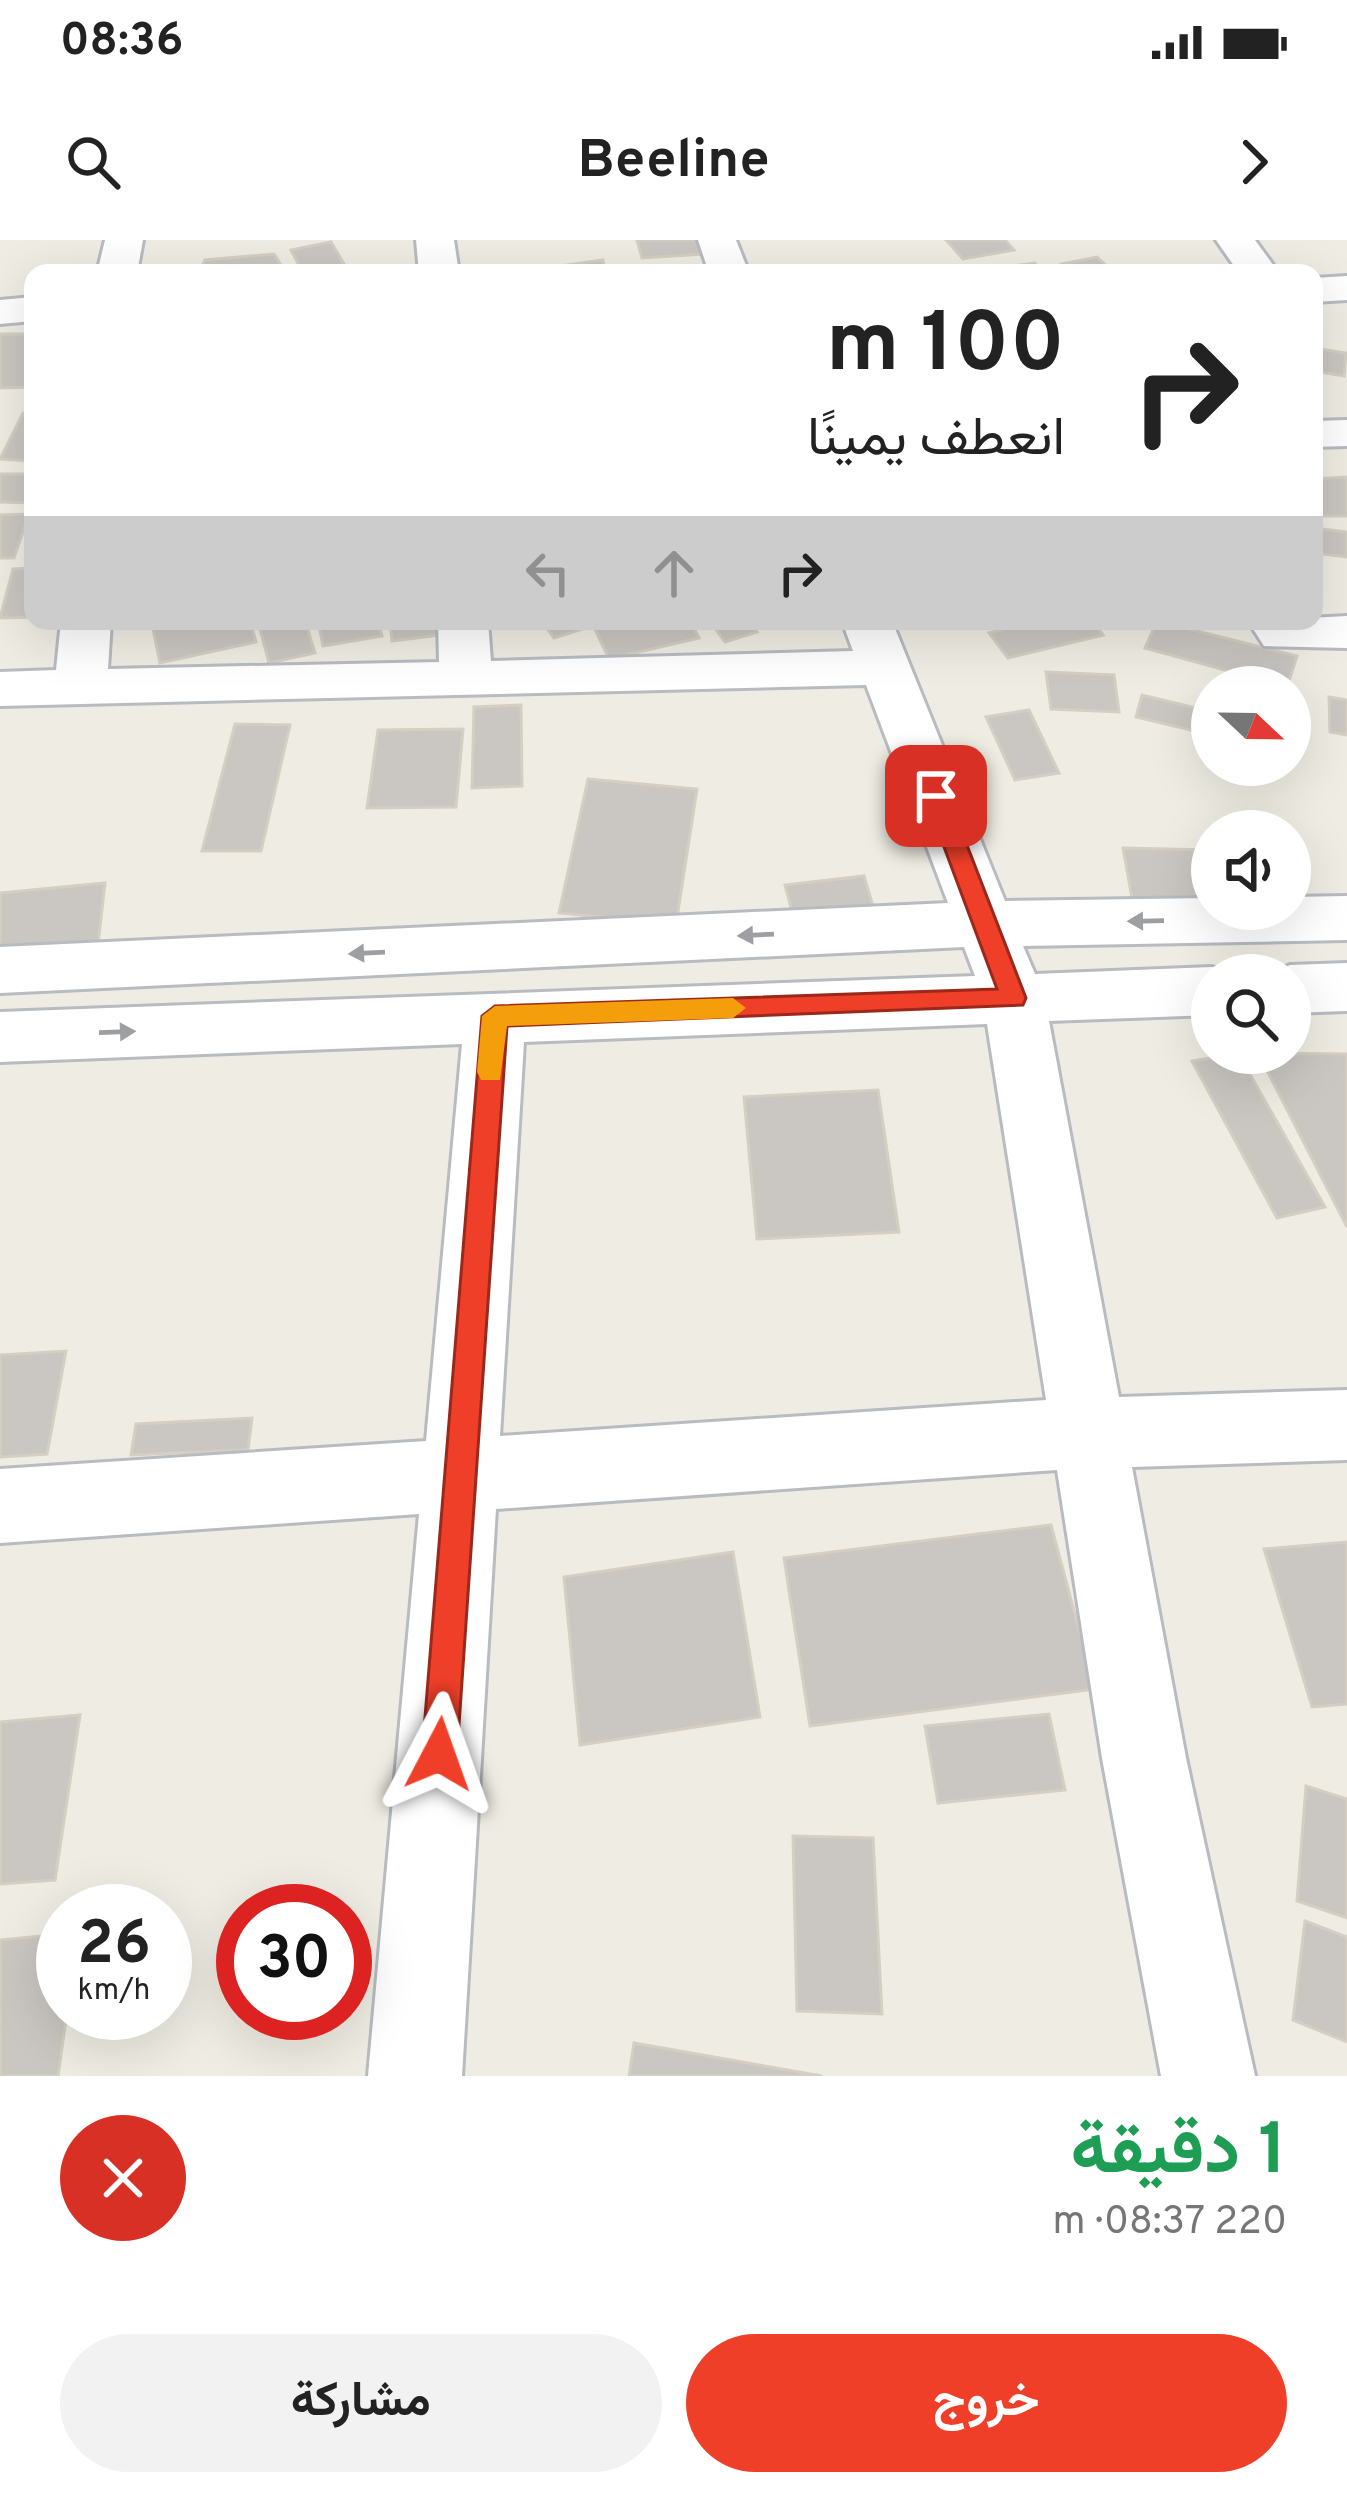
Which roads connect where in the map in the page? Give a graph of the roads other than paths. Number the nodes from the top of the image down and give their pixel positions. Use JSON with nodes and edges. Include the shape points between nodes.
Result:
{"nodes":[{"id":1,"x":85,"y":630,"type":"edge"},
{"id":2,"x":464,"y":630,"type":"edge"},
{"id":3,"x":1279,"y":630,"type":"edge"},
{"id":4,"x":1347,"y":632,"type":"edge"},
{"id":5,"x":876,"y":644,"type":"edge"},
{"id":6,"x":466,"y":679,"type":"junction"},
{"id":7,"x":81,"y":686,"type":"junction"},
{"id":8,"x":0,"y":689,"type":"edge"},
{"id":9,"x":1347,"y":918,"type":"edge"},
{"id":10,"x":987,"y":924,"type":"junction"},
{"id":11,"x":0,"y":970,"type":"edge"},
{"id":12,"x":1347,"y":987,"type":"edge"},
{"id":13,"x":1311,"y":988,"type":"edge"},
{"id":14,"x":1191,"y":992,"type":"edge"},
{"id":15,"x":1014,"y":998,"type":"junction"},
{"id":16,"x":495,"y":1016,"type":"junction"},
{"id":17,"x":0,"y":1037,"type":"edge"},
{"id":18,"x":1347,"y":1425,"type":"edge"},
{"id":19,"x":1088,"y":1432,"type":"junction"},
{"id":20,"x":460,"y":1477,"type":"junction"},
{"id":21,"x":0,"y":1506,"type":"edge"},
{"id":22,"x":415,"y":2076,"type":"edge"},
{"id":23,"x":1208,"y":2076,"type":"edge"}],
"edges":[{"from":1,"to":7,"type":"street"},
{"from":2,"to":6,"type":"street"},
{"from":3,"to":4,"type":"street"},
{"from":5,"to":6,"type":"street"},
{"from":5,"to":10,"type":"street"},
{"from":6,"to":7,"type":"street"},
{"from":7,"to":8,"type":"street"},
{"from":9,"to":10,"type":"street","one_way":true},
{"from":10,"to":11,"type":"street","one_way":true},
{"from":10,"to":15,"type":"street"},
{"from":12,"to":13,"type":"street"},
{"from":14,"to":15,"type":"street"},
{"from":15,"to":16,"type":"street"},
{"from":15,"to":19,"type":"street"},
{"from":17,"to":16,"type":"street","one_way":true},
{"from":16,"to":20,"type":"street"},
{"from":18,"to":19,"type":"street"},
{"from":19,"to":20,"type":"street"},
{"from":19,"to":23,"type":"street"},
{"from":20,"to":21,"type":"street"},
{"from":20,"to":22,"type":"street"}]}
